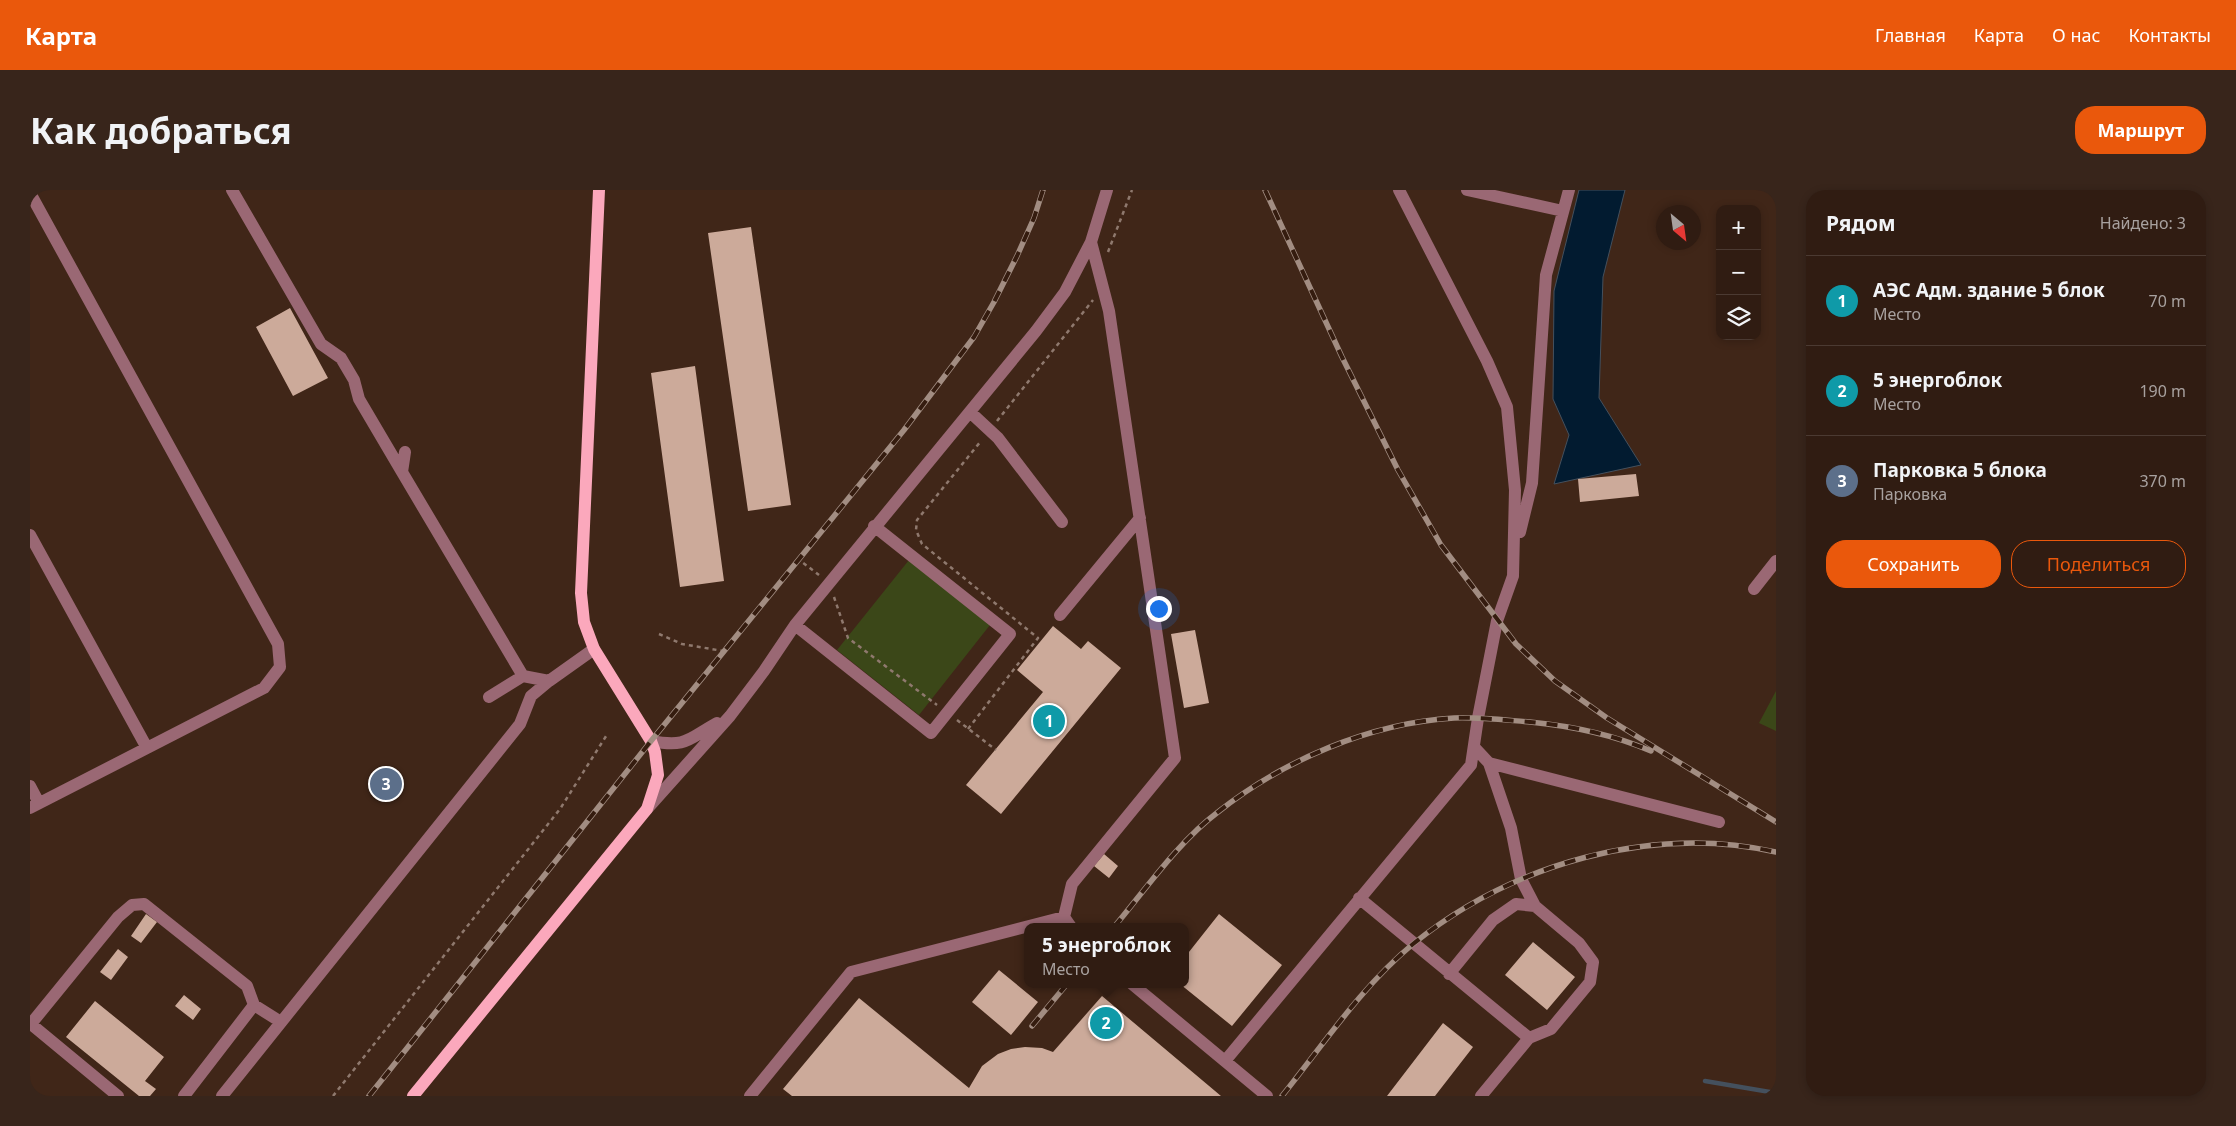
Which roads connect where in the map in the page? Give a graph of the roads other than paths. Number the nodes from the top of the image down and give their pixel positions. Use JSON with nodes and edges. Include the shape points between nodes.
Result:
{"nodes":[{"id":1,"x":232,"y":190,"type":"edge"},
{"id":2,"x":599,"y":190,"type":"edge"},
{"id":3,"x":1108,"y":190,"type":"edge"},
{"id":4,"x":1399,"y":190,"type":"edge"},
{"id":5,"x":1467,"y":190,"type":"edge"},
{"id":6,"x":1569,"y":190,"type":"edge"},
{"id":7,"x":30,"y":193,"type":"edge"},
{"id":8,"x":1564,"y":211,"type":"junction"},
{"id":9,"x":1091,"y":242,"type":"junction"},
{"id":10,"x":970,"y":412,"type":"junction"},
{"id":11,"x":405,"y":452,"type":"dead end"},
{"id":12,"x":402,"y":472,"type":"junction"},
{"id":13,"x":1140,"y":518,"type":"junction"},
{"id":14,"x":1062,"y":522,"type":"dead end"},
{"id":15,"x":874,"y":526,"type":"junction"},
{"id":16,"x":30,"y":535,"type":"edge"},
{"id":17,"x":1513,"y":559,"type":"junction"},
{"id":18,"x":1776,"y":561,"type":"edge"},
{"id":19,"x":1754,"y":588,"type":"dead end"},
{"id":20,"x":1060,"y":615,"type":"dead end"},
{"id":21,"x":795,"y":625,"type":"junction"},
{"id":22,"x":594,"y":649,"type":"junction"},
{"id":23,"x":523,"y":676,"type":"junction"},
{"id":24,"x":548,"y":681,"type":"junction"},
{"id":25,"x":488,"y":697,"type":"dead end"},
{"id":26,"x":730,"y":716,"type":"junction"},
{"id":27,"x":651,"y":741,"type":"junction"},
{"id":28,"x":147,"y":748,"type":"junction"},
{"id":29,"x":1475,"y":748,"type":"junction"},
{"id":30,"x":1489,"y":763,"type":"junction"},
{"id":31,"x":30,"y":786,"type":"edge"},
{"id":32,"x":35,"y":806,"type":"edge"},
{"id":33,"x":648,"y":809,"type":"junction"},
{"id":34,"x":1719,"y":822,"type":"dead end"},
{"id":35,"x":1359,"y":898,"type":"junction"},
{"id":36,"x":1535,"y":906,"type":"junction"},
{"id":37,"x":1067,"y":922,"type":"edge"},
{"id":38,"x":1024,"y":932,"type":"edge"},
{"id":39,"x":1450,"y":974,"type":"junction"},
{"id":40,"x":1137,"y":988,"type":"edge"},
{"id":41,"x":254,"y":1005,"type":"junction"},
{"id":42,"x":281,"y":1022,"type":"junction"},
{"id":43,"x":30,"y":1025,"type":"edge"},
{"id":44,"x":1529,"y":1038,"type":"junction"},
{"id":45,"x":1225,"y":1061,"type":"junction"},
{"id":46,"x":118,"y":1096,"type":"edge"},
{"id":47,"x":184,"y":1096,"type":"edge"},
{"id":48,"x":222,"y":1096,"type":"edge"},
{"id":49,"x":413,"y":1096,"type":"edge"},
{"id":50,"x":750,"y":1096,"type":"edge"},
{"id":51,"x":1267,"y":1096,"type":"edge"},
{"id":52,"x":1481,"y":1096,"type":"edge"}],
"edges":[{"from":1,"to":12,"type":"lane","via":[[320,344],[341,358],[378,435]]},
{"from":2,"to":22,"type":"main road","via":[[581,593],[584,622]]},
{"from":3,"to":9,"type":"lane"},
{"from":4,"to":17,"type":"lane","via":[[1487,361],[1506,407],[1516,490]]},
{"from":5,"to":8,"type":"lane"},
{"from":6,"to":8,"type":"lane"},
{"from":7,"to":28,"type":"lane","via":[[278,644],[280,667],[264,688]]},
{"from":8,"to":17,"type":"lane","via":[[1546,275],[1532,483]]},
{"from":9,"to":10,"type":"lane","via":[[1065,292]]},
{"from":9,"to":13,"type":"lane","via":[[1109,311]]},
{"from":10,"to":14,"type":"lane","via":[[998,438]]},
{"from":10,"to":15,"type":"lane"},
{"from":11,"to":12,"type":"lane"},
{"from":12,"to":23,"type":"lane"},
{"from":13,"to":20,"type":"lane"},
{"from":13,"to":37,"type":"lane","via":[[1175,758],[1072,884]]},
{"from":15,"to":21,"type":"lane"},
{"from":15,"to":21,"type":"lane","via":[[1010,634],[947,713],[931,733]]},
{"from":16,"to":28,"type":"lane"},
{"from":17,"to":29,"type":"lane","via":[[1513,576],[1497,621]]},
{"from":18,"to":19,"type":"lane"},
{"from":21,"to":26,"type":"lane"},
{"from":22,"to":24,"type":"lane"},
{"from":22,"to":27,"type":"main road"},
{"from":23,"to":24,"type":"lane"},
{"from":23,"to":25,"type":"lane"},
{"from":24,"to":42,"type":"lane","via":[[531,696],[520,724]]},
{"from":26,"to":27,"type":"lane","via":[[681,744]]},
{"from":26,"to":33,"type":"lane"},
{"from":27,"to":33,"type":"main road","via":[[658,775]]},
{"from":28,"to":32,"type":"lane"},
{"from":29,"to":30,"type":"lane"},
{"from":29,"to":35,"type":"lane","via":[[1471,765]]},
{"from":30,"to":34,"type":"lane"},
{"from":30,"to":36,"type":"lane","via":[[1511,828],[1521,879]]},
{"from":31,"to":32,"type":"lane"},
{"from":33,"to":49,"type":"main road"},
{"from":35,"to":39,"type":"lane"},
{"from":35,"to":45,"type":"lane"},
{"from":36,"to":39,"type":"lane","via":[[1516,904],[1493,920]]},
{"from":36,"to":44,"type":"lane","via":[[1579,943],[1593,962],[1590,982],[1551,1029]]},
{"from":38,"to":50,"type":"lane","via":[[851,972]]},
{"from":39,"to":44,"type":"lane"},
{"from":40,"to":45,"type":"lane"},
{"from":41,"to":42,"type":"lane"},
{"from":41,"to":43,"type":"lane","via":[[247,986],[144,904],[132,905],[118,917]]},
{"from":41,"to":47,"type":"lane"},
{"from":42,"to":48,"type":"lane"},
{"from":43,"to":46,"type":"lane"},
{"from":44,"to":52,"type":"lane"},
{"from":45,"to":51,"type":"lane"}]}
